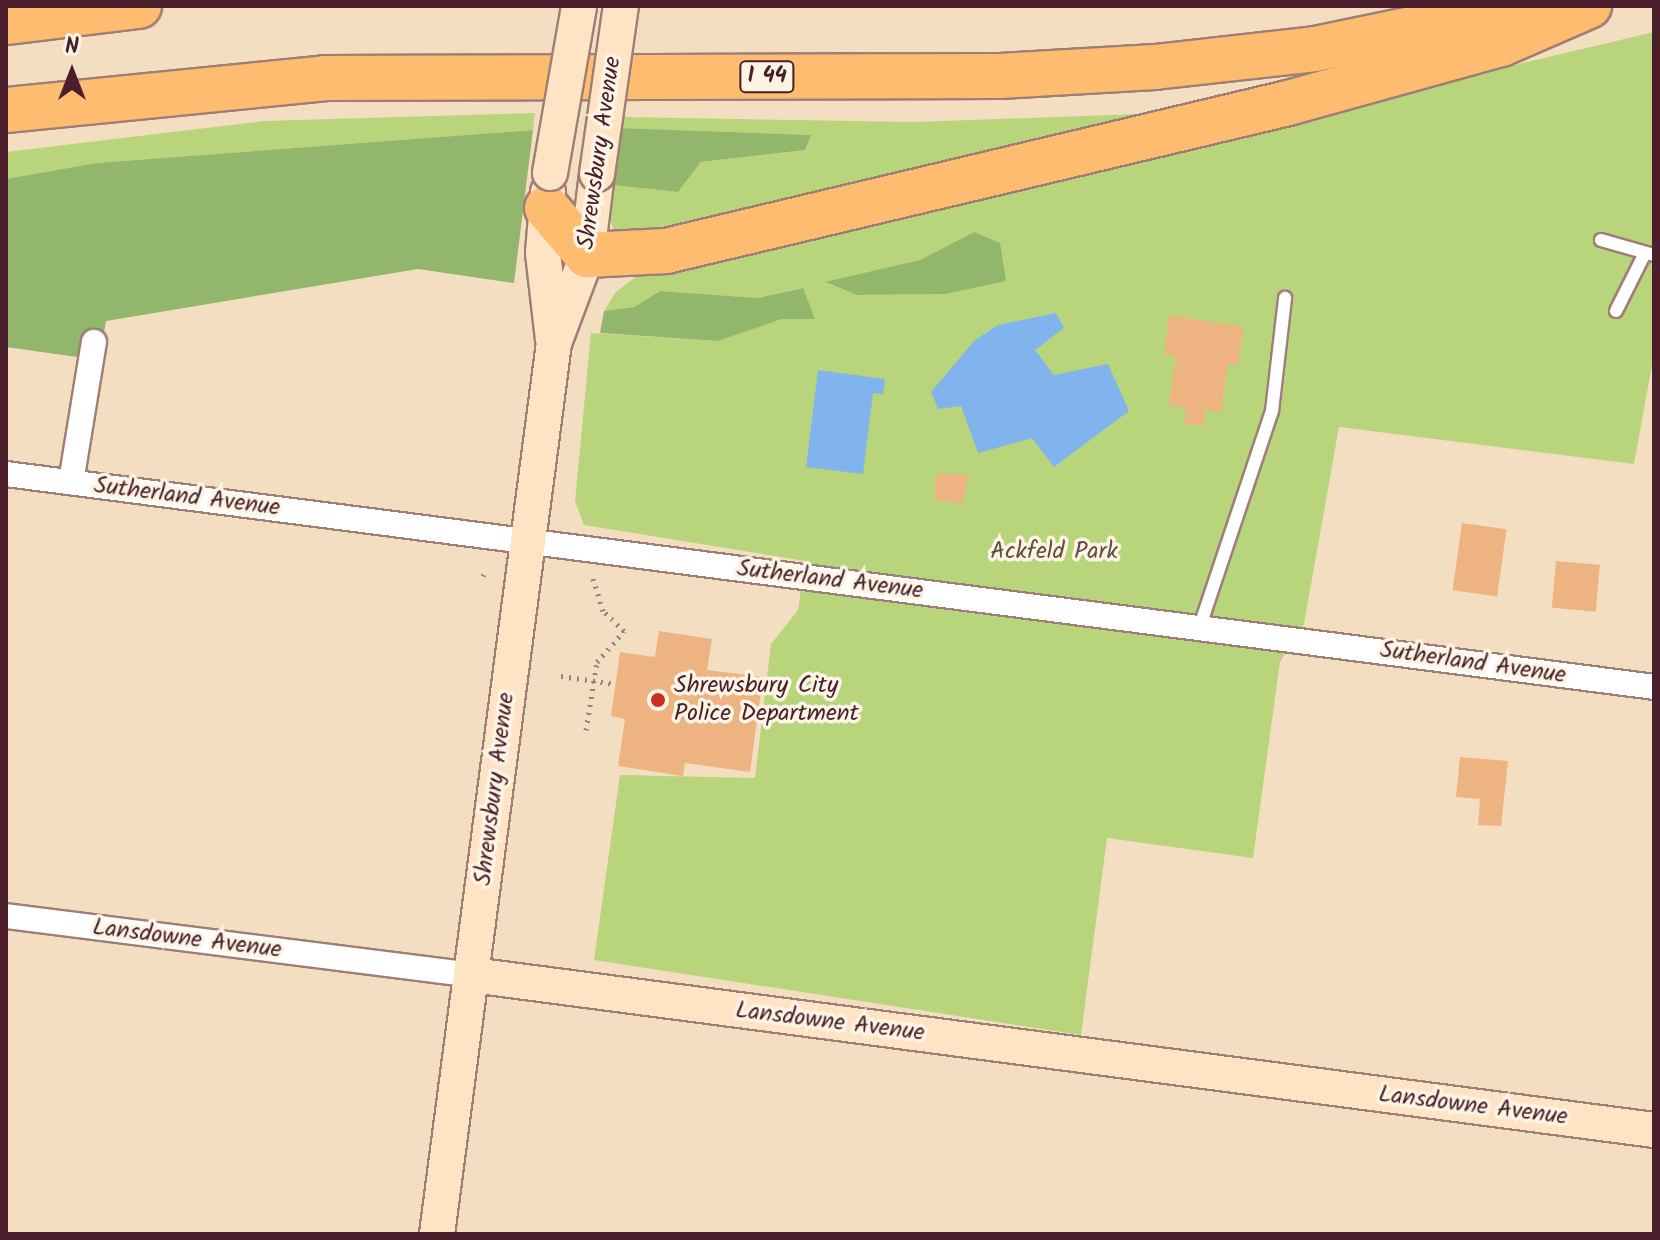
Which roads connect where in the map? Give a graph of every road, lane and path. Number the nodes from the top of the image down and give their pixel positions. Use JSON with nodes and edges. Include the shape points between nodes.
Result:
{"nodes":[{"id":1,"x":139,"y":6,"type":"edge"},
{"id":2,"x":579,"y":6,"type":"edge"},
{"id":3,"x":621,"y":6,"type":"edge"},
{"id":4,"x":1523,"y":6,"type":"edge"},
{"id":5,"x":1589,"y":6,"type":"edge"},
{"id":6,"x":6,"y":22,"type":"edge"},
{"id":7,"x":6,"y":110,"type":"edge"},
{"id":8,"x":548,"y":190,"type":"junction"},
{"id":9,"x":1601,"y":240,"type":"dead end"},
{"id":10,"x":587,"y":255,"type":"junction"},
{"id":11,"x":1649,"y":255,"type":"edge"},
{"id":12,"x":1285,"y":298,"type":"dead end"},
{"id":13,"x":1616,"y":311,"type":"dead end"},
{"id":14,"x":94,"y":342,"type":"dead end"},
{"id":15,"x":554,"y":343,"type":"junction"},
{"id":16,"x":6,"y":474,"type":"edge"},
{"id":17,"x":71,"y":482,"type":"junction"},
{"id":18,"x":527,"y":542,"type":"junction"},
{"id":19,"x":593,"y":579,"type":"dead end"},
{"id":20,"x":1200,"y":626,"type":"junction"},
{"id":21,"x":561,"y":676,"type":"dead end"},
{"id":22,"x":592,"y":681,"type":"junction"},
{"id":23,"x":615,"y":684,"type":"dead end"},
{"id":24,"x":1654,"y":687,"type":"edge"},
{"id":25,"x":586,"y":730,"type":"dead end"},
{"id":26,"x":6,"y":916,"type":"edge"},
{"id":27,"x":472,"y":975,"type":"junction"},
{"id":28,"x":1654,"y":1130,"type":"edge"},
{"id":29,"x":437,"y":1234,"type":"edge"}],
"edges":[{"from":1,"to":6,"type":"highway"},
{"from":2,"to":8,"type":"main road","name":"Shrewsbury Avenue","bridge":true},
{"from":3,"to":10,"type":"main road","name":"Shrewsbury Avenue","bridge":true},
{"from":4,"to":7,"type":"highway","number":"I 44","via":[[1315,49],[1155,67],[937,77],[372,76]]},
{"from":5,"to":10,"type":"highway","via":[[1501,44],[1288,103],[666,251]]},
{"from":8,"to":10,"type":"highway"},
{"from":8,"to":15,"type":"main road","name":"Shrewsbury Avenue","via":[[543,253]]},
{"from":9,"to":11,"type":"lane"},
{"from":10,"to":15,"type":"main road","name":"Shrewsbury Avenue"},
{"from":11,"to":13,"type":"lane"},
{"from":12,"to":20,"type":"lane","via":[[1275,388]]},
{"from":14,"to":17,"type":"street"},
{"from":15,"to":18,"type":"main road","name":"Shrewsbury Avenue"},
{"from":16,"to":17,"type":"street","name":"Sutherland Avenue"},
{"from":17,"to":18,"type":"street","name":"Sutherland Avenue"},
{"from":18,"to":20,"type":"street","name":"Sutherland Avenue"},
{"from":18,"to":27,"type":"main road","name":"Shrewsbury Avenue"},
{"from":19,"to":22,"type":"path","via":[[603,611],[624,631],[604,649]]},
{"from":20,"to":24,"type":"street","name":"Sutherland Avenue"},
{"from":21,"to":22,"type":"path"},
{"from":22,"to":23,"type":"path"},
{"from":22,"to":25,"type":"path"},
{"from":26,"to":27,"type":"street","name":"Lansdowne Avenue"},
{"from":27,"to":28,"type":"main road","name":"Lansdowne Avenue"},
{"from":27,"to":29,"type":"main road","name":"Shrewsbury Avenue"}]}
